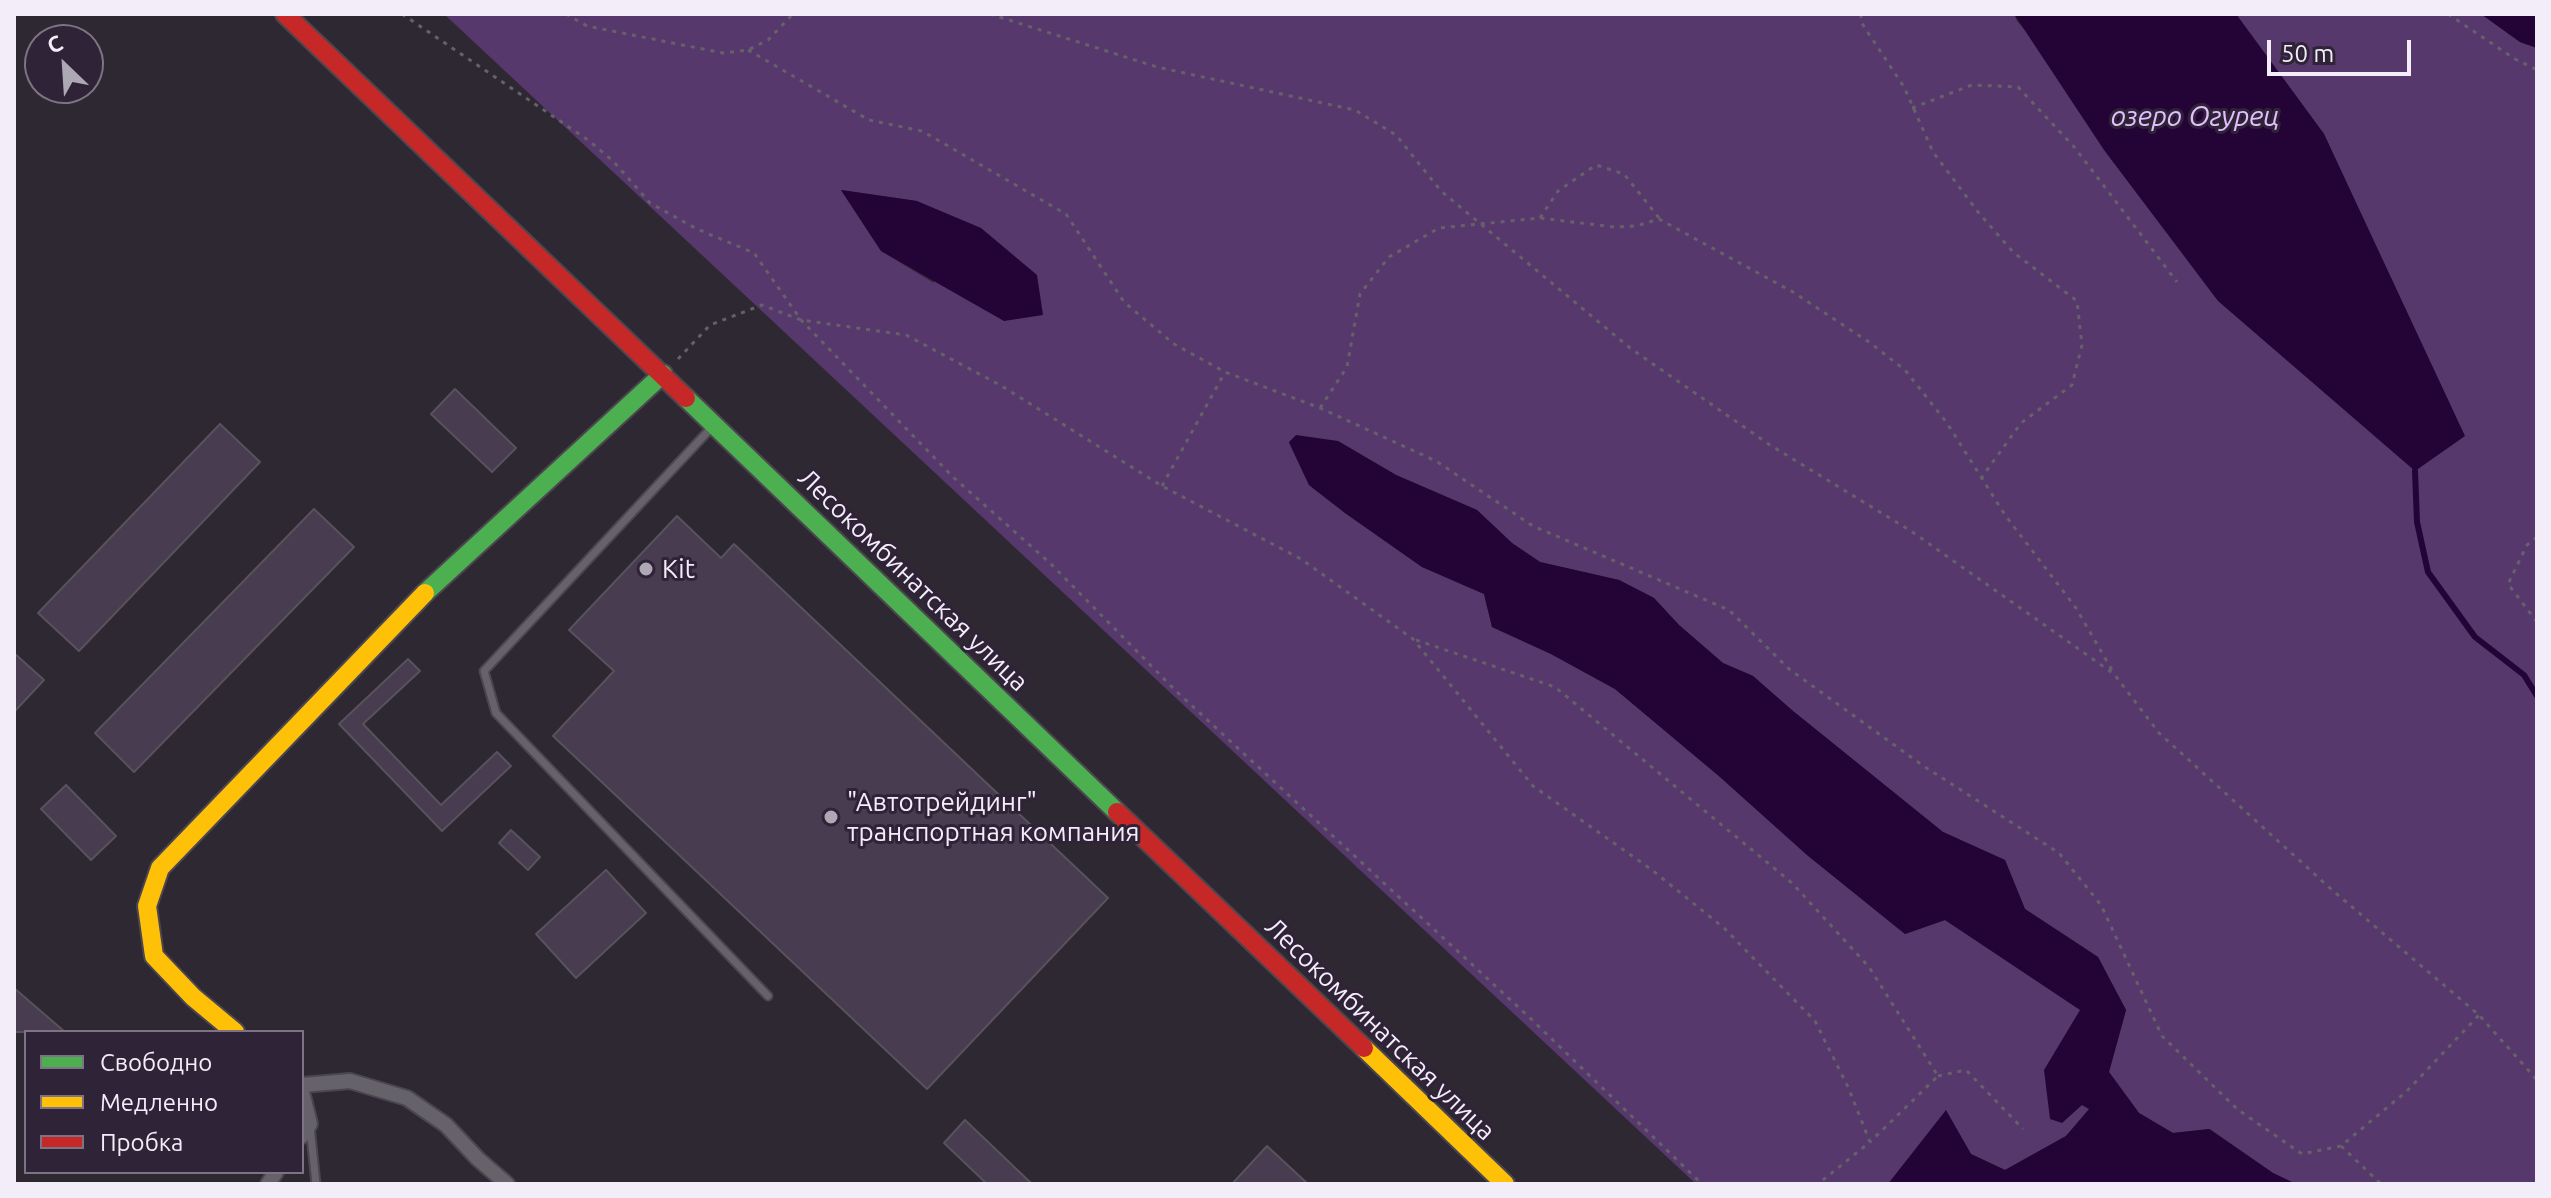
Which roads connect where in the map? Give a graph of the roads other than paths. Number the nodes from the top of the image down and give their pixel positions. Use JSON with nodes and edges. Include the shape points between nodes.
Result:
{"nodes":[{"id":1,"x":285,"y":14,"type":"edge"},
{"id":2,"x":663,"y":374,"type":"junction"},
{"id":3,"x":714,"y":424,"type":"junction"},
{"id":4,"x":768,"y":996,"type":"dead end"},
{"id":5,"x":233,"y":1030,"type":"edge"},
{"id":6,"x":304,"y":1085,"type":"edge"},
{"id":7,"x":306,"y":1130,"type":"edge"},
{"id":8,"x":316,"y":1184,"type":"edge"},
{"id":9,"x":507,"y":1184,"type":"edge"},
{"id":10,"x":1505,"y":1184,"type":"edge"}],
"edges":[{"from":1,"to":2,"type":"street","name":"Лесокомбинатская улица"},
{"from":2,"to":3,"type":"street","name":"Лесокомбинатская улица"},
{"from":2,"to":5,"type":"street","via":[[442,575],[160,868],[147,906],[154,956]]},
{"from":3,"to":4,"type":"lane","via":[[484,671],[496,713]]},
{"from":3,"to":10,"type":"street","name":"Лесокомбинатская улица"},
{"from":6,"to":9,"type":"street","via":[[350,1081],[407,1098],[446,1125]]},
{"from":7,"to":8,"type":"lane"}]}
